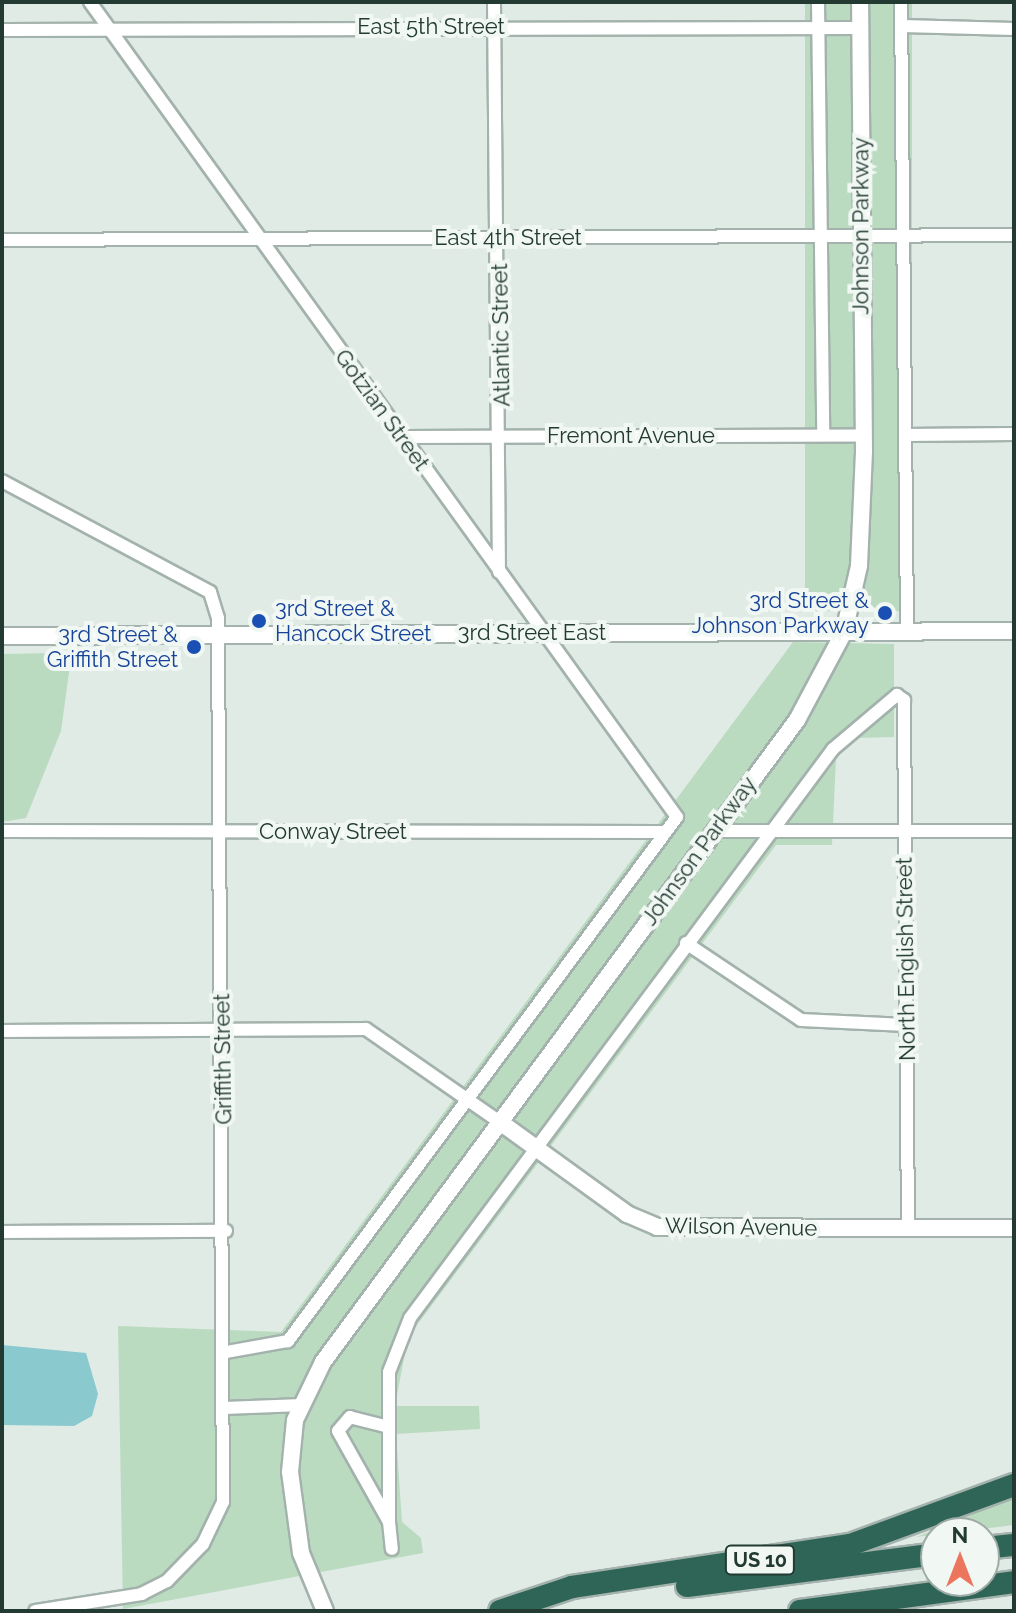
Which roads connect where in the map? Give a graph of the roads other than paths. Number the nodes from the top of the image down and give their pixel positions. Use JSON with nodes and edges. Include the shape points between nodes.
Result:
{"nodes":[{"id":1,"x":90,"y":2,"type":"edge"},
{"id":2,"x":494,"y":2,"type":"edge"},
{"id":3,"x":818,"y":2,"type":"edge"},
{"id":4,"x":860,"y":2,"type":"edge"},
{"id":5,"x":901,"y":2,"type":"edge"},
{"id":6,"x":494,"y":26,"type":"junction"},
{"id":7,"x":902,"y":26,"type":"junction"},
{"id":8,"x":818,"y":27,"type":"junction"},
{"id":9,"x":860,"y":28,"type":"junction"},
{"id":10,"x":110,"y":29,"type":"junction"},
{"id":11,"x":1014,"y":29,"type":"edge"},
{"id":12,"x":2,"y":30,"type":"edge"},
{"id":13,"x":820,"y":235,"type":"junction"},
{"id":14,"x":861,"y":235,"type":"junction"},
{"id":15,"x":904,"y":235,"type":"junction"},
{"id":16,"x":1014,"y":235,"type":"edge"},
{"id":17,"x":259,"y":239,"type":"junction"},
{"id":18,"x":500,"y":239,"type":"junction"},
{"id":19,"x":2,"y":240,"type":"edge"},
{"id":20,"x":1014,"y":434,"type":"edge"},
{"id":21,"x":823,"y":435,"type":"junction"},
{"id":22,"x":861,"y":435,"type":"junction"},
{"id":23,"x":906,"y":435,"type":"junction"},
{"id":24,"x":402,"y":437,"type":"junction"},
{"id":25,"x":502,"y":437,"type":"junction"},
{"id":26,"x":2,"y":481,"type":"edge"},
{"id":27,"x":499,"y":572,"type":"junction"},
{"id":28,"x":1014,"y":631,"type":"edge"},
{"id":29,"x":844,"y":632,"type":"junction"},
{"id":30,"x":907,"y":632,"type":"junction"},
{"id":31,"x":218,"y":634,"type":"junction"},
{"id":32,"x":544,"y":634,"type":"junction"},
{"id":33,"x":2,"y":636,"type":"edge"},
{"id":34,"x":897,"y":695,"type":"joint"},
{"id":35,"x":677,"y":817,"type":"joint"},
{"id":36,"x":2,"y":831,"type":"edge"},
{"id":37,"x":220,"y":831,"type":"junction"},
{"id":38,"x":715,"y":831,"type":"junction"},
{"id":39,"x":905,"y":831,"type":"junction"},
{"id":40,"x":1014,"y":831,"type":"edge"},
{"id":41,"x":665,"y":832,"type":"junction"},
{"id":42,"x":773,"y":832,"type":"junction"},
{"id":43,"x":686,"y":943,"type":"junction"},
{"id":44,"x":906,"y":1025,"type":"junction"},
{"id":45,"x":222,"y":1030,"type":"junction"},
{"id":46,"x":2,"y":1031,"type":"edge"},
{"id":47,"x":469,"y":1100,"type":"junction"},
{"id":48,"x":500,"y":1122,"type":"junction"},
{"id":49,"x":535,"y":1148,"type":"junction"},
{"id":50,"x":908,"y":1228,"type":"junction"},
{"id":51,"x":1014,"y":1228,"type":"edge"},
{"id":52,"x":226,"y":1231,"type":"junction"},
{"id":53,"x":2,"y":1232,"type":"edge"},
{"id":54,"x":226,"y":1352,"type":"junction"},
{"id":55,"x":302,"y":1405,"type":"junction"},
{"id":56,"x":224,"y":1408,"type":"junction"},
{"id":57,"x":385,"y":1426,"type":"junction"},
{"id":58,"x":1014,"y":1485,"type":"edge"},
{"id":59,"x":389,"y":1522,"type":"junction"},
{"id":60,"x":392,"y":1549,"type":"dead end"},
{"id":61,"x":920,"y":1556,"type":"edge"},
{"id":62,"x":1014,"y":1582,"type":"edge"},
{"id":63,"x":35,"y":1611,"type":"edge"},
{"id":64,"x":325,"y":1611,"type":"edge"},
{"id":65,"x":501,"y":1611,"type":"edge"},
{"id":66,"x":800,"y":1611,"type":"edge"}],
"edges":[{"from":1,"to":10,"type":"street","name":"Gotzian Street"},
{"from":2,"to":6,"type":"street","name":"Atlantic Street"},
{"from":3,"to":8,"type":"street","name":"Johnson Parkway"},
{"from":4,"to":9,"type":"street","name":"Johnson Parkway"},
{"from":5,"to":7,"type":"street","name":"Johnson Parkway"},
{"from":6,"to":8,"type":"street","name":"East 5th Street"},
{"from":6,"to":10,"type":"street","name":"East 5th Street"},
{"from":6,"to":18,"type":"street","name":"Atlantic Street"},
{"from":7,"to":11,"type":"street"},
{"from":7,"to":15,"type":"street","name":"Johnson Parkway"},
{"from":8,"to":9,"type":"street","name":"East 5th Street"},
{"from":8,"to":13,"type":"street","name":"Johnson Parkway"},
{"from":9,"to":14,"type":"street","name":"Johnson Parkway"},
{"from":10,"to":12,"type":"street","name":"East 5th Street"},
{"from":10,"to":17,"type":"street","name":"Gotzian Street"},
{"from":13,"to":14,"type":"street","name":"East 4th Street"},
{"from":13,"to":18,"type":"street","name":"East 4th Street"},
{"from":13,"to":21,"type":"street","name":"Johnson Parkway"},
{"from":14,"to":15,"type":"street","name":"East 4th Street"},
{"from":14,"to":22,"type":"street","name":"Johnson Parkway"},
{"from":15,"to":16,"type":"street","name":"East 4th Street"},
{"from":15,"to":23,"type":"street","name":"Johnson Parkway"},
{"from":17,"to":18,"type":"street","name":"East 4th Street"},
{"from":17,"to":19,"type":"street","name":"East 4th Street"},
{"from":17,"to":24,"type":"street","name":"Gotzian Street"},
{"from":18,"to":25,"type":"street","name":"Atlantic Street"},
{"from":20,"to":23,"type":"street"},
{"from":21,"to":22,"type":"street","name":"Fremont Avenue"},
{"from":21,"to":25,"type":"street","name":"Fremont Avenue"},
{"from":22,"to":29,"type":"street","name":"Johnson Parkway","via":[[859,566]]},
{"from":23,"to":30,"type":"street","name":"Johnson Parkway"},
{"from":24,"to":25,"type":"street","name":"Fremont Avenue"},
{"from":24,"to":27,"type":"street","name":"Gotzian Street"},
{"from":25,"to":27,"type":"street","name":"Atlantic Street"},
{"from":26,"to":31,"type":"street","name":"Griffith Street","via":[[210,592]]},
{"from":27,"to":32,"type":"street","name":"Gotzian Street"},
{"from":28,"to":30,"type":"street","name":"3rd Street East"},
{"from":29,"to":30,"type":"street","name":"3rd Street East"},
{"from":29,"to":32,"type":"street","name":"3rd Street East"},
{"from":29,"to":38,"type":"street","name":"Johnson Parkway","via":[[797,720]]},
{"from":31,"to":32,"type":"street","name":"3rd Street East"},
{"from":31,"to":33,"type":"street","name":"3rd Street East"},
{"from":31,"to":37,"type":"street","name":"Griffith Street"},
{"from":32,"to":35,"type":"street","name":"Gotzian Street"},
{"from":34,"to":39,"type":"street","name":"North English Street","via":[[904,700]]},
{"from":34,"to":42,"type":"street","name":"Johnson Parkway","via":[[833,749]]},
{"from":35,"to":41,"type":"street","name":"Johnson Parkway"},
{"from":36,"to":37,"type":"street","name":"Conway Street"},
{"from":37,"to":41,"type":"street","name":"Conway Street"},
{"from":37,"to":45,"type":"street","name":"Griffith Street"},
{"from":38,"to":42,"type":"street"},
{"from":38,"to":48,"type":"street","name":"Johnson Parkway"},
{"from":39,"to":40,"type":"street"},
{"from":39,"to":42,"type":"street"},
{"from":39,"to":44,"type":"street","name":"North English Street"},
{"from":41,"to":47,"type":"street","name":"Johnson Parkway"},
{"from":42,"to":43,"type":"street","name":"Johnson Parkway"},
{"from":43,"to":44,"type":"street","via":[[801,1020]]},
{"from":43,"to":49,"type":"street","name":"Johnson Parkway"},
{"from":44,"to":50,"type":"street","name":"North English Street"},
{"from":45,"to":46,"type":"street"},
{"from":45,"to":47,"type":"street","via":[[366,1029]]},
{"from":45,"to":52,"type":"street","name":"Griffith Street"},
{"from":47,"to":48,"type":"street"},
{"from":47,"to":54,"type":"street","name":"Johnson Parkway","via":[[288,1341]]},
{"from":48,"to":49,"type":"street","name":"Wilson Avenue"},
{"from":48,"to":55,"type":"street","name":"Johnson Parkway","via":[[336,1341]]},
{"from":49,"to":50,"type":"street","name":"Wilson Avenue","via":[[627,1214],[657,1227]]},
{"from":49,"to":57,"type":"street","name":"Johnson Parkway","via":[[399,1337]]},
{"from":50,"to":51,"type":"street","name":"Wilson Avenue"},
{"from":52,"to":53,"type":"street"},
{"from":52,"to":54,"type":"street","name":"Griffith Street"},
{"from":54,"to":56,"type":"street","name":"Griffith Street"},
{"from":55,"to":56,"type":"street"},
{"from":55,"to":64,"type":"street","name":"Johnson Parkway","via":[[292,1444],[291,1499],[301,1553]]},
{"from":56,"to":63,"type":"street","name":"Griffith Street","via":[[224,1483],[217,1520],[167,1581],[142,1594]]},
{"from":57,"to":59,"type":"street","name":"Johnson Parkway"},
{"from":57,"to":59,"type":"street","via":[[350,1417],[338,1431]]},
{"from":58,"to":65,"type":"highway","number":"US 10","via":[[850,1545],[572,1587]]},
{"from":59,"to":60,"type":"street","name":"Johnson Parkway"},
{"from":61,"to":65,"type":"highway"},
{"from":62,"to":66,"type":"highway"}]}
